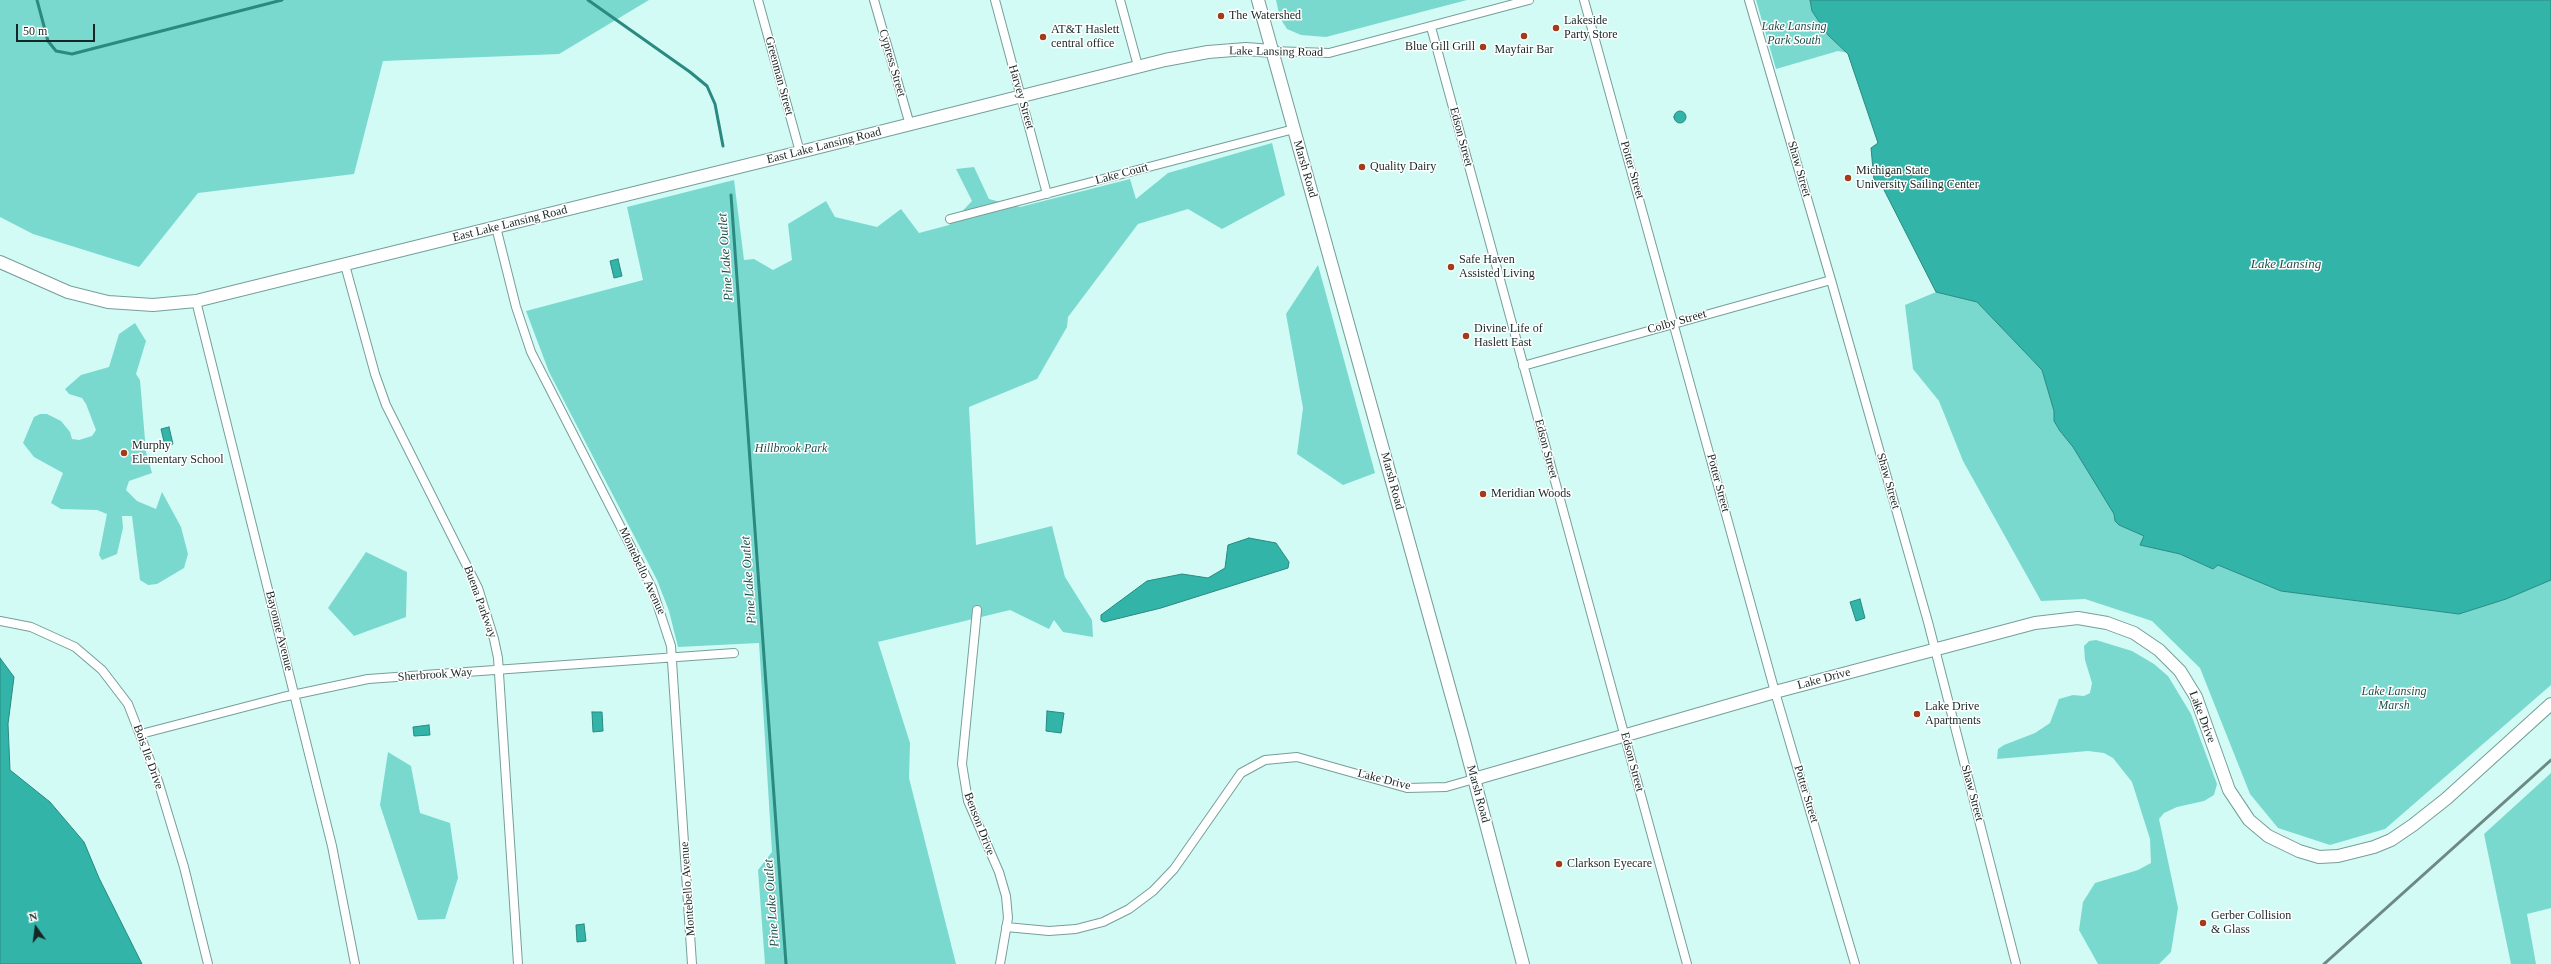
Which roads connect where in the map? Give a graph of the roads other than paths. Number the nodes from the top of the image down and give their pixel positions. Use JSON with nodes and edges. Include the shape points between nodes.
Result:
{"nodes":[{"id":1,"x":758,"y":0,"type":"edge"},
{"id":2,"x":874,"y":0,"type":"edge"},
{"id":3,"x":995,"y":0,"type":"edge"},
{"id":4,"x":1120,"y":0,"type":"edge"},
{"id":5,"x":1258,"y":0,"type":"edge"},
{"id":6,"x":1530,"y":0,"type":"edge"},
{"id":7,"x":1584,"y":0,"type":"edge"},
{"id":8,"x":1749,"y":0,"type":"edge"},
{"id":9,"x":1431,"y":27,"type":"junction"},
{"id":10,"x":1272,"y":51,"type":"junction"},
{"id":11,"x":1138,"y":66,"type":"junction"},
{"id":12,"x":1021,"y":97,"type":"junction"},
{"id":13,"x":910,"y":125,"type":"junction"},
{"id":14,"x":1294,"y":129,"type":"junction"},
{"id":15,"x":800,"y":152,"type":"junction"},
{"id":16,"x":1047,"y":194,"type":"junction"},
{"id":17,"x":950,"y":219,"type":"dead end"},
{"id":18,"x":496,"y":227,"type":"junction"},
{"id":19,"x":0,"y":262,"type":"edge"},
{"id":20,"x":345,"y":264,"type":"junction"},
{"id":21,"x":1831,"y":280,"type":"junction"},
{"id":22,"x":196,"y":301,"type":"junction"},
{"id":23,"x":1674,"y":323,"type":"junction"},
{"id":24,"x":1523,"y":366,"type":"junction"},
{"id":25,"x":977,"y":610,"type":"dead end"},
{"id":26,"x":0,"y":621,"type":"edge"},
{"id":27,"x":1935,"y":650,"type":"junction"},
{"id":28,"x":734,"y":653,"type":"dead end"},
{"id":29,"x":673,"y":658,"type":"junction"},
{"id":30,"x":498,"y":670,"type":"junction"},
{"id":31,"x":1775,"y":692,"type":"junction"},
{"id":32,"x":295,"y":694,"type":"junction"},
{"id":33,"x":2551,"y":704,"type":"edge"},
{"id":34,"x":141,"y":734,"type":"junction"},
{"id":35,"x":1625,"y":736,"type":"junction"},
{"id":36,"x":1474,"y":779,"type":"junction"},
{"id":37,"x":1006,"y":927,"type":"junction"},
{"id":38,"x":208,"y":964,"type":"edge"},
{"id":39,"x":354,"y":964,"type":"edge"},
{"id":40,"x":518,"y":964,"type":"edge"},
{"id":41,"x":692,"y":964,"type":"edge"},
{"id":42,"x":1000,"y":964,"type":"edge"},
{"id":43,"x":1523,"y":964,"type":"edge"},
{"id":44,"x":1687,"y":964,"type":"edge"},
{"id":45,"x":1855,"y":964,"type":"edge"},
{"id":46,"x":2016,"y":964,"type":"edge"}],
"edges":[{"from":1,"to":15,"type":"street","name":"Greenman Street"},
{"from":2,"to":13,"type":"street","name":"Cypress Street"},
{"from":3,"to":12,"type":"street","name":"Harvey Street"},
{"from":4,"to":11,"type":"street"},
{"from":5,"to":10,"type":"street","name":"Marsh Road"},
{"from":6,"to":9,"type":"street","name":"Lake Lansing Road"},
{"from":7,"to":23,"type":"street","name":"Potter Street"},
{"from":8,"to":21,"type":"street","name":"Shaw Street"},
{"from":9,"to":10,"type":"street","name":"Lake Lansing Road","via":[[1329,53]]},
{"from":9,"to":24,"type":"street","name":"Edson Street"},
{"from":10,"to":11,"type":"street","name":"Lake Lansing Road","via":[[1208,52]]},
{"from":10,"to":14,"type":"street","name":"Marsh Road"},
{"from":11,"to":12,"type":"street","name":"Lake Lansing Road"},
{"from":12,"to":13,"type":"street","name":"East Lake Lansing Road"},
{"from":12,"to":16,"type":"street","name":"Harvey Street"},
{"from":13,"to":15,"type":"street","name":"East Lake Lansing Road"},
{"from":14,"to":16,"type":"street","name":"Lake Court"},
{"from":14,"to":36,"type":"street","name":"Marsh Road"},
{"from":15,"to":18,"type":"street","name":"East Lake Lansing Road"},
{"from":16,"to":17,"type":"street","name":"Lake Court"},
{"from":18,"to":20,"type":"street","name":"East Lake Lansing Road"},
{"from":18,"to":29,"type":"street","name":"Montebello Avenue","via":[[516,307],[531,352],[652,588],[663,617]]},
{"from":19,"to":22,"type":"street","name":"East Lake Lansing Road","via":[[68,292],[108,302],[153,305]]},
{"from":20,"to":22,"type":"street","name":"East Lake Lansing Road"},
{"from":20,"to":30,"type":"street","name":"Buena Parkway","via":[[371,361],[386,405],[478,588],[494,639]]},
{"from":21,"to":23,"type":"street","name":"Colby Street"},
{"from":21,"to":27,"type":"street","name":"Shaw Street"},
{"from":22,"to":32,"type":"street","name":"Bayonne Avenue"},
{"from":23,"to":24,"type":"street","name":"Colby Street"},
{"from":23,"to":31,"type":"street","name":"Potter Street"},
{"from":24,"to":35,"type":"street","name":"Edson Street"},
{"from":25,"to":37,"type":"street","name":"Benson Drive","via":[[962,751],[963,777],[972,813],[1003,884],[1007,907]]},
{"from":26,"to":34,"type":"street","name":"Bois Ile Drive","via":[[32,627],[54,636],[90,658],[122,694]]},
{"from":27,"to":31,"type":"street","name":"Lake Drive"},
{"from":27,"to":33,"type":"street","name":"Lake Drive","via":[[2035,623],[2064,618],[2093,620],[2134,633],[2170,660],[2189,684],[2202,711],[2229,790],[2249,820],[2283,845],[2319,857],[2358,852],[2391,840],[2446,799]]},
{"from":27,"to":46,"type":"street","name":"Shaw Street"},
{"from":28,"to":29,"type":"street","name":"Sherbrook Way"},
{"from":29,"to":30,"type":"street","name":"Sherbrook Way"},
{"from":29,"to":41,"type":"street","name":"Montebello Avenue"},
{"from":30,"to":32,"type":"street","name":"Sherbrook Way","via":[[368,679]]},
{"from":30,"to":40,"type":"street","name":"Buena Parkway"},
{"from":31,"to":35,"type":"street","name":"Lake Drive"},
{"from":31,"to":45,"type":"street","name":"Potter Street"},
{"from":32,"to":34,"type":"street","name":"Sherbrook Way"},
{"from":32,"to":39,"type":"street","name":"Bayonne Avenue","via":[[332,846]]},
{"from":34,"to":38,"type":"street","name":"Bois Ile Drive","via":[[184,867]]},
{"from":35,"to":36,"type":"street","name":"Lake Drive"},
{"from":35,"to":44,"type":"street","name":"Edson Street"},
{"from":36,"to":37,"type":"street","name":"Lake Drive","via":[[1446,787],[1407,788],[1297,757],[1266,760],[1241,773],[1174,869],[1153,891],[1129,909],[1103,922],[1076,929],[1049,931]]},
{"from":36,"to":43,"type":"street","name":"Marsh Road"},
{"from":37,"to":42,"type":"street","name":"Benson Drive"}]}
